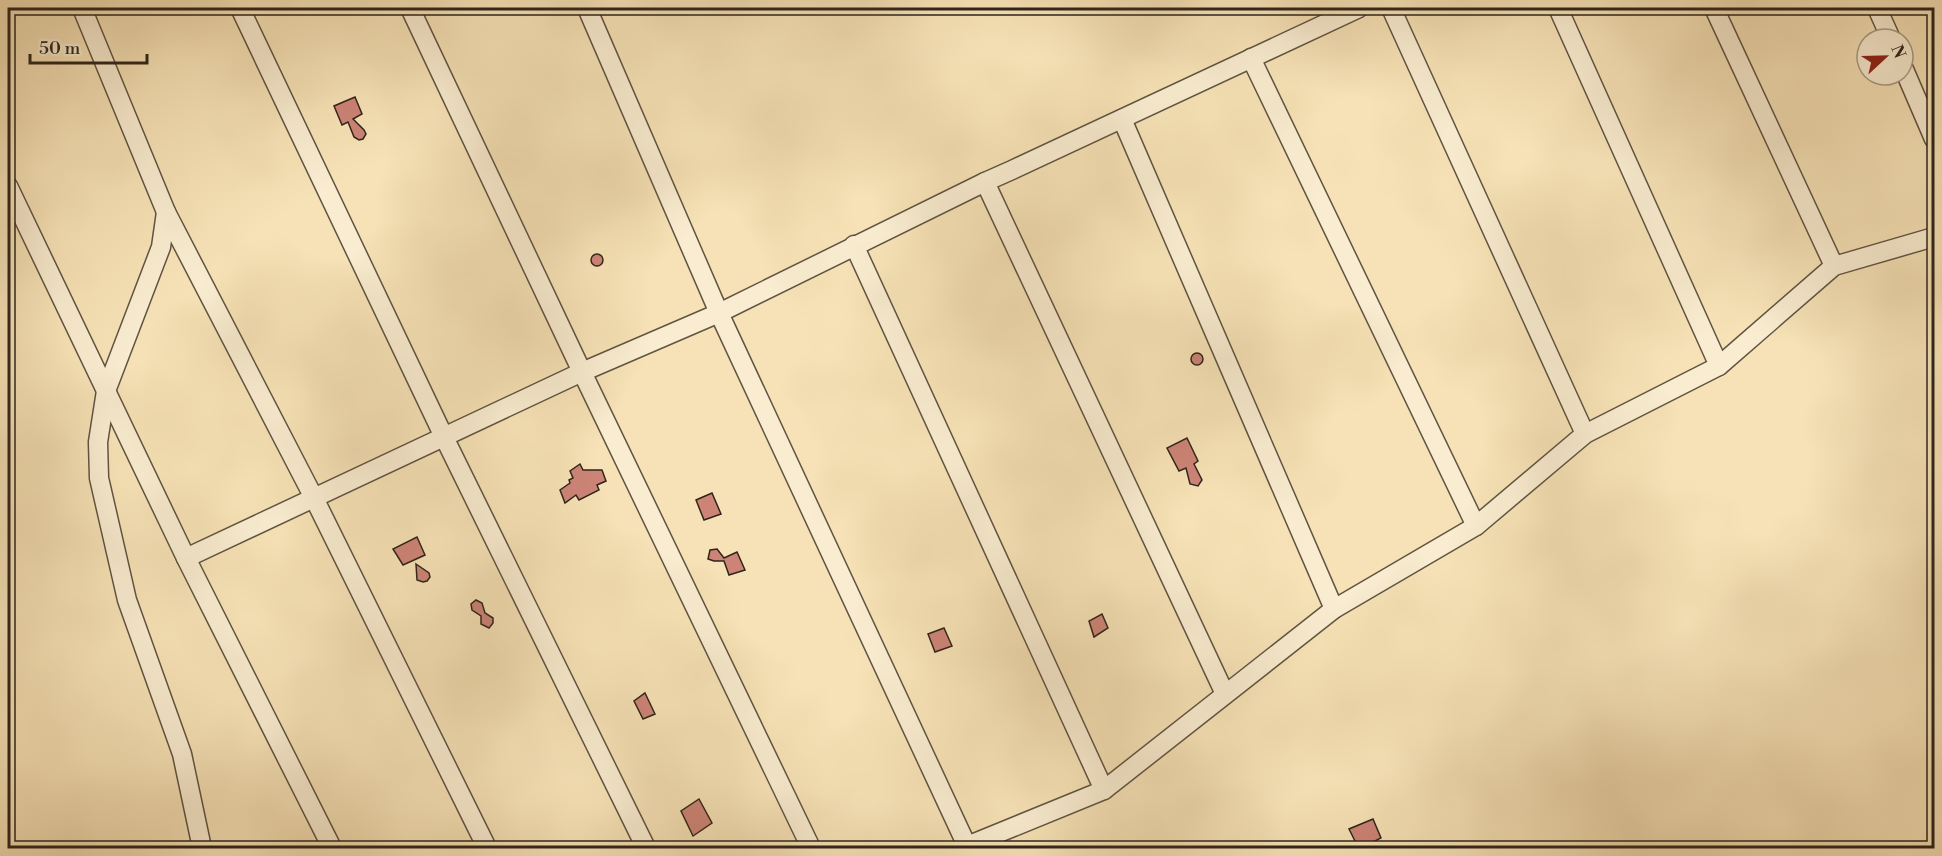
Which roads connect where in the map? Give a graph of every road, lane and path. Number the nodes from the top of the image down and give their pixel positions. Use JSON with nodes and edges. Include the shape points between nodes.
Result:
{"nodes":[{"id":1,"x":82,"y":8,"type":"edge"},
{"id":2,"x":240,"y":8,"type":"edge"},
{"id":3,"x":410,"y":8,"type":"edge"},
{"id":4,"x":586,"y":8,"type":"edge"},
{"id":5,"x":1359,"y":8,"type":"edge"},
{"id":6,"x":1390,"y":8,"type":"edge"},
{"id":7,"x":1558,"y":8,"type":"edge"},
{"id":8,"x":1714,"y":8,"type":"edge"},
{"id":9,"x":1877,"y":8,"type":"edge"},
{"id":10,"x":1886,"y":27,"type":"edge"},
{"id":11,"x":1251,"y":58,"type":"junction"},
{"id":12,"x":1912,"y":87,"type":"edge"},
{"id":13,"x":1122,"y":118,"type":"junction"},
{"id":14,"x":1935,"y":138,"type":"edge"},
{"id":15,"x":984,"y":182,"type":"junction"},
{"id":16,"x":8,"y":186,"type":"edge"},
{"id":17,"x":166,"y":212,"type":"junction"},
{"id":18,"x":1935,"y":237,"type":"edge"},
{"id":19,"x":854,"y":245,"type":"junction"},
{"id":20,"x":1834,"y":266,"type":"junction"},
{"id":21,"x":719,"y":313,"type":"junction"},
{"id":22,"x":1719,"y":366,"type":"junction"},
{"id":23,"x":582,"y":372,"type":"junction"},
{"id":24,"x":106,"y":391,"type":"junction"},
{"id":25,"x":1585,"y":434,"type":"junction"},
{"id":26,"x":444,"y":437,"type":"junction"},
{"id":27,"x":314,"y":498,"type":"junction"},
{"id":28,"x":1476,"y":526,"type":"junction"},
{"id":29,"x":186,"y":558,"type":"junction"},
{"id":30,"x":1334,"y":609,"type":"junction"},
{"id":31,"x":1225,"y":694,"type":"junction"},
{"id":32,"x":1104,"y":790,"type":"junction"},
{"id":33,"x":965,"y":847,"type":"edge"},
{"id":34,"x":202,"y":849,"type":"edge"},
{"id":35,"x":332,"y":849,"type":"edge"},
{"id":36,"x":487,"y":849,"type":"edge"},
{"id":37,"x":646,"y":849,"type":"edge"},
{"id":38,"x":812,"y":849,"type":"edge"}],
"edges":[{"from":1,"to":17,"type":"street"},
{"from":2,"to":26,"type":"street"},
{"from":3,"to":23,"type":"street"},
{"from":4,"to":21,"type":"street"},
{"from":5,"to":11,"type":"street"},
{"from":6,"to":25,"type":"street"},
{"from":7,"to":22,"type":"street"},
{"from":8,"to":20,"type":"street"},
{"from":9,"to":10,"type":"street"},
{"from":11,"to":13,"type":"street"},
{"from":11,"to":28,"type":"street"},
{"from":12,"to":14,"type":"street"},
{"from":13,"to":15,"type":"street"},
{"from":13,"to":30,"type":"street"},
{"from":15,"to":19,"type":"street"},
{"from":15,"to":31,"type":"street"},
{"from":16,"to":24,"type":"street"},
{"from":17,"to":24,"type":"street","via":[[161,247]]},
{"from":17,"to":27,"type":"street"},
{"from":18,"to":20,"type":"street"},
{"from":19,"to":21,"type":"street"},
{"from":19,"to":32,"type":"street"},
{"from":20,"to":22,"type":"street"},
{"from":21,"to":23,"type":"street"},
{"from":21,"to":33,"type":"street"},
{"from":22,"to":25,"type":"street"},
{"from":23,"to":26,"type":"street"},
{"from":23,"to":38,"type":"street"},
{"from":24,"to":29,"type":"street"},
{"from":24,"to":34,"type":"street","via":[[98,442],[99,478],[127,600],[182,754]]},
{"from":25,"to":28,"type":"street"},
{"from":26,"to":27,"type":"street"},
{"from":26,"to":37,"type":"street"},
{"from":27,"to":29,"type":"street"},
{"from":27,"to":36,"type":"street"},
{"from":28,"to":30,"type":"street"},
{"from":29,"to":35,"type":"street"},
{"from":30,"to":31,"type":"street"},
{"from":31,"to":32,"type":"street"},
{"from":32,"to":33,"type":"street"}]}
